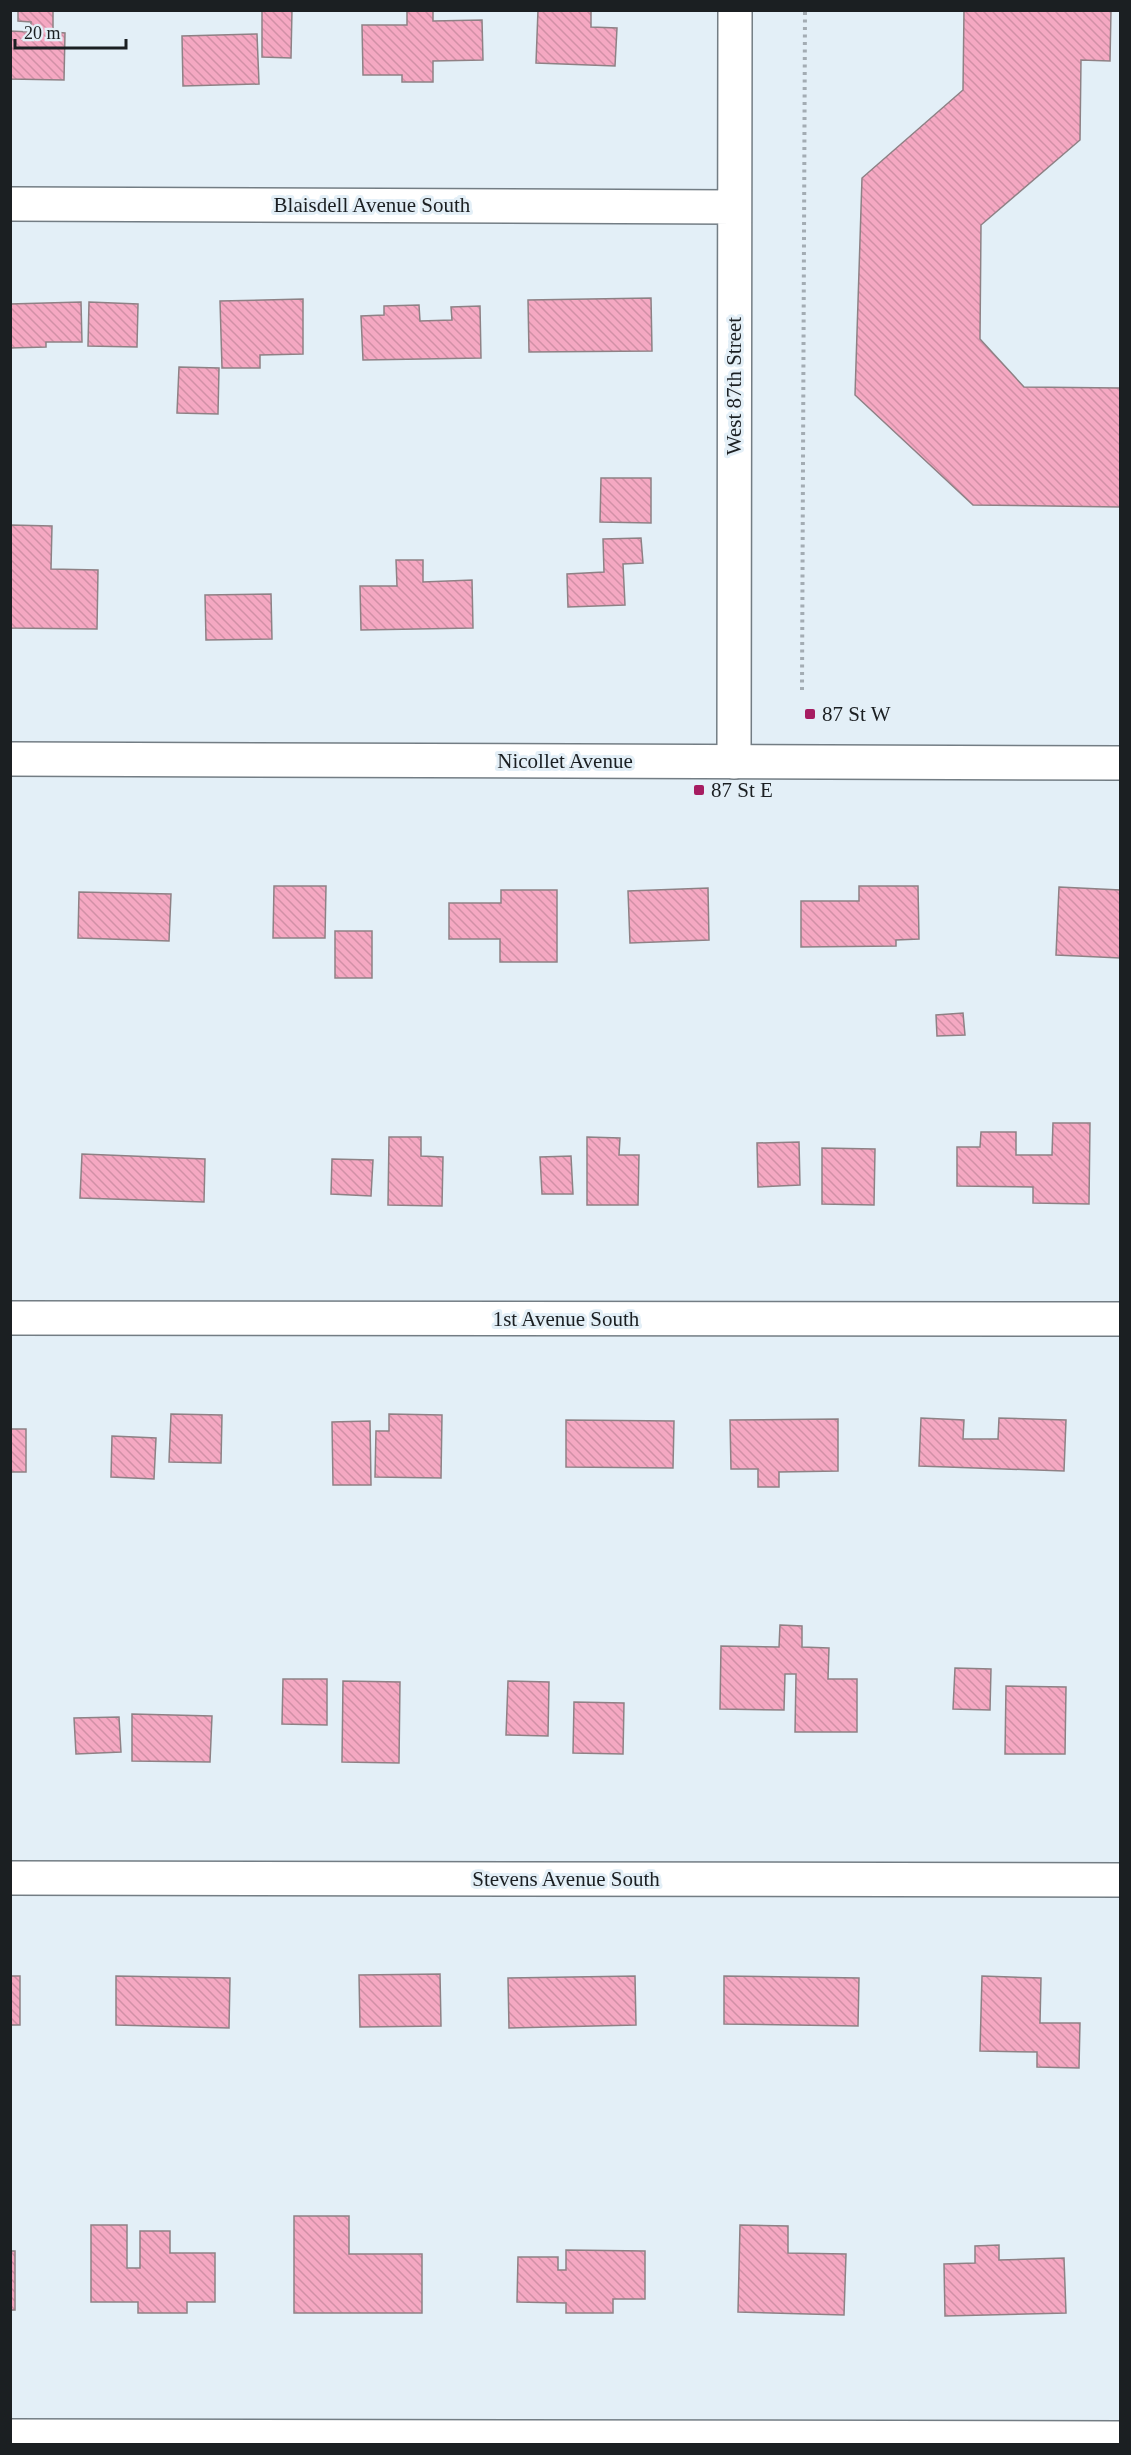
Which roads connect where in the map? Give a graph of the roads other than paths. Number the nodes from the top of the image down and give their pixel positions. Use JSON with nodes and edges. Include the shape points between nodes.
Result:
{"nodes":[{"id":1,"x":735,"y":10,"type":"edge"},
{"id":2,"x":10,"y":204,"type":"edge"},
{"id":3,"x":734,"y":207,"type":"junction"},
{"id":4,"x":10,"y":759,"type":"edge"},
{"id":5,"x":734,"y":762,"type":"junction"},
{"id":6,"x":1120,"y":763,"type":"edge"},
{"id":7,"x":10,"y":1318,"type":"edge"},
{"id":8,"x":1120,"y":1319,"type":"edge"},
{"id":9,"x":10,"y":1878,"type":"edge"},
{"id":10,"x":1120,"y":1880,"type":"edge"},
{"id":11,"x":10,"y":2436,"type":"edge"},
{"id":12,"x":1120,"y":2438,"type":"edge"}],
"edges":[{"from":1,"to":3,"type":"street","name":"West 87th Street"},
{"from":2,"to":3,"type":"street","name":"Blaisdell Avenue South"},
{"from":3,"to":5,"type":"street","name":"West 87th Street"},
{"from":4,"to":5,"type":"street","name":"Nicollet Avenue"},
{"from":5,"to":6,"type":"street","name":"Nicollet Avenue"},
{"from":7,"to":8,"type":"street","name":"1st Avenue South"},
{"from":9,"to":10,"type":"street","name":"Stevens Avenue South"},
{"from":11,"to":12,"type":"street"}]}
